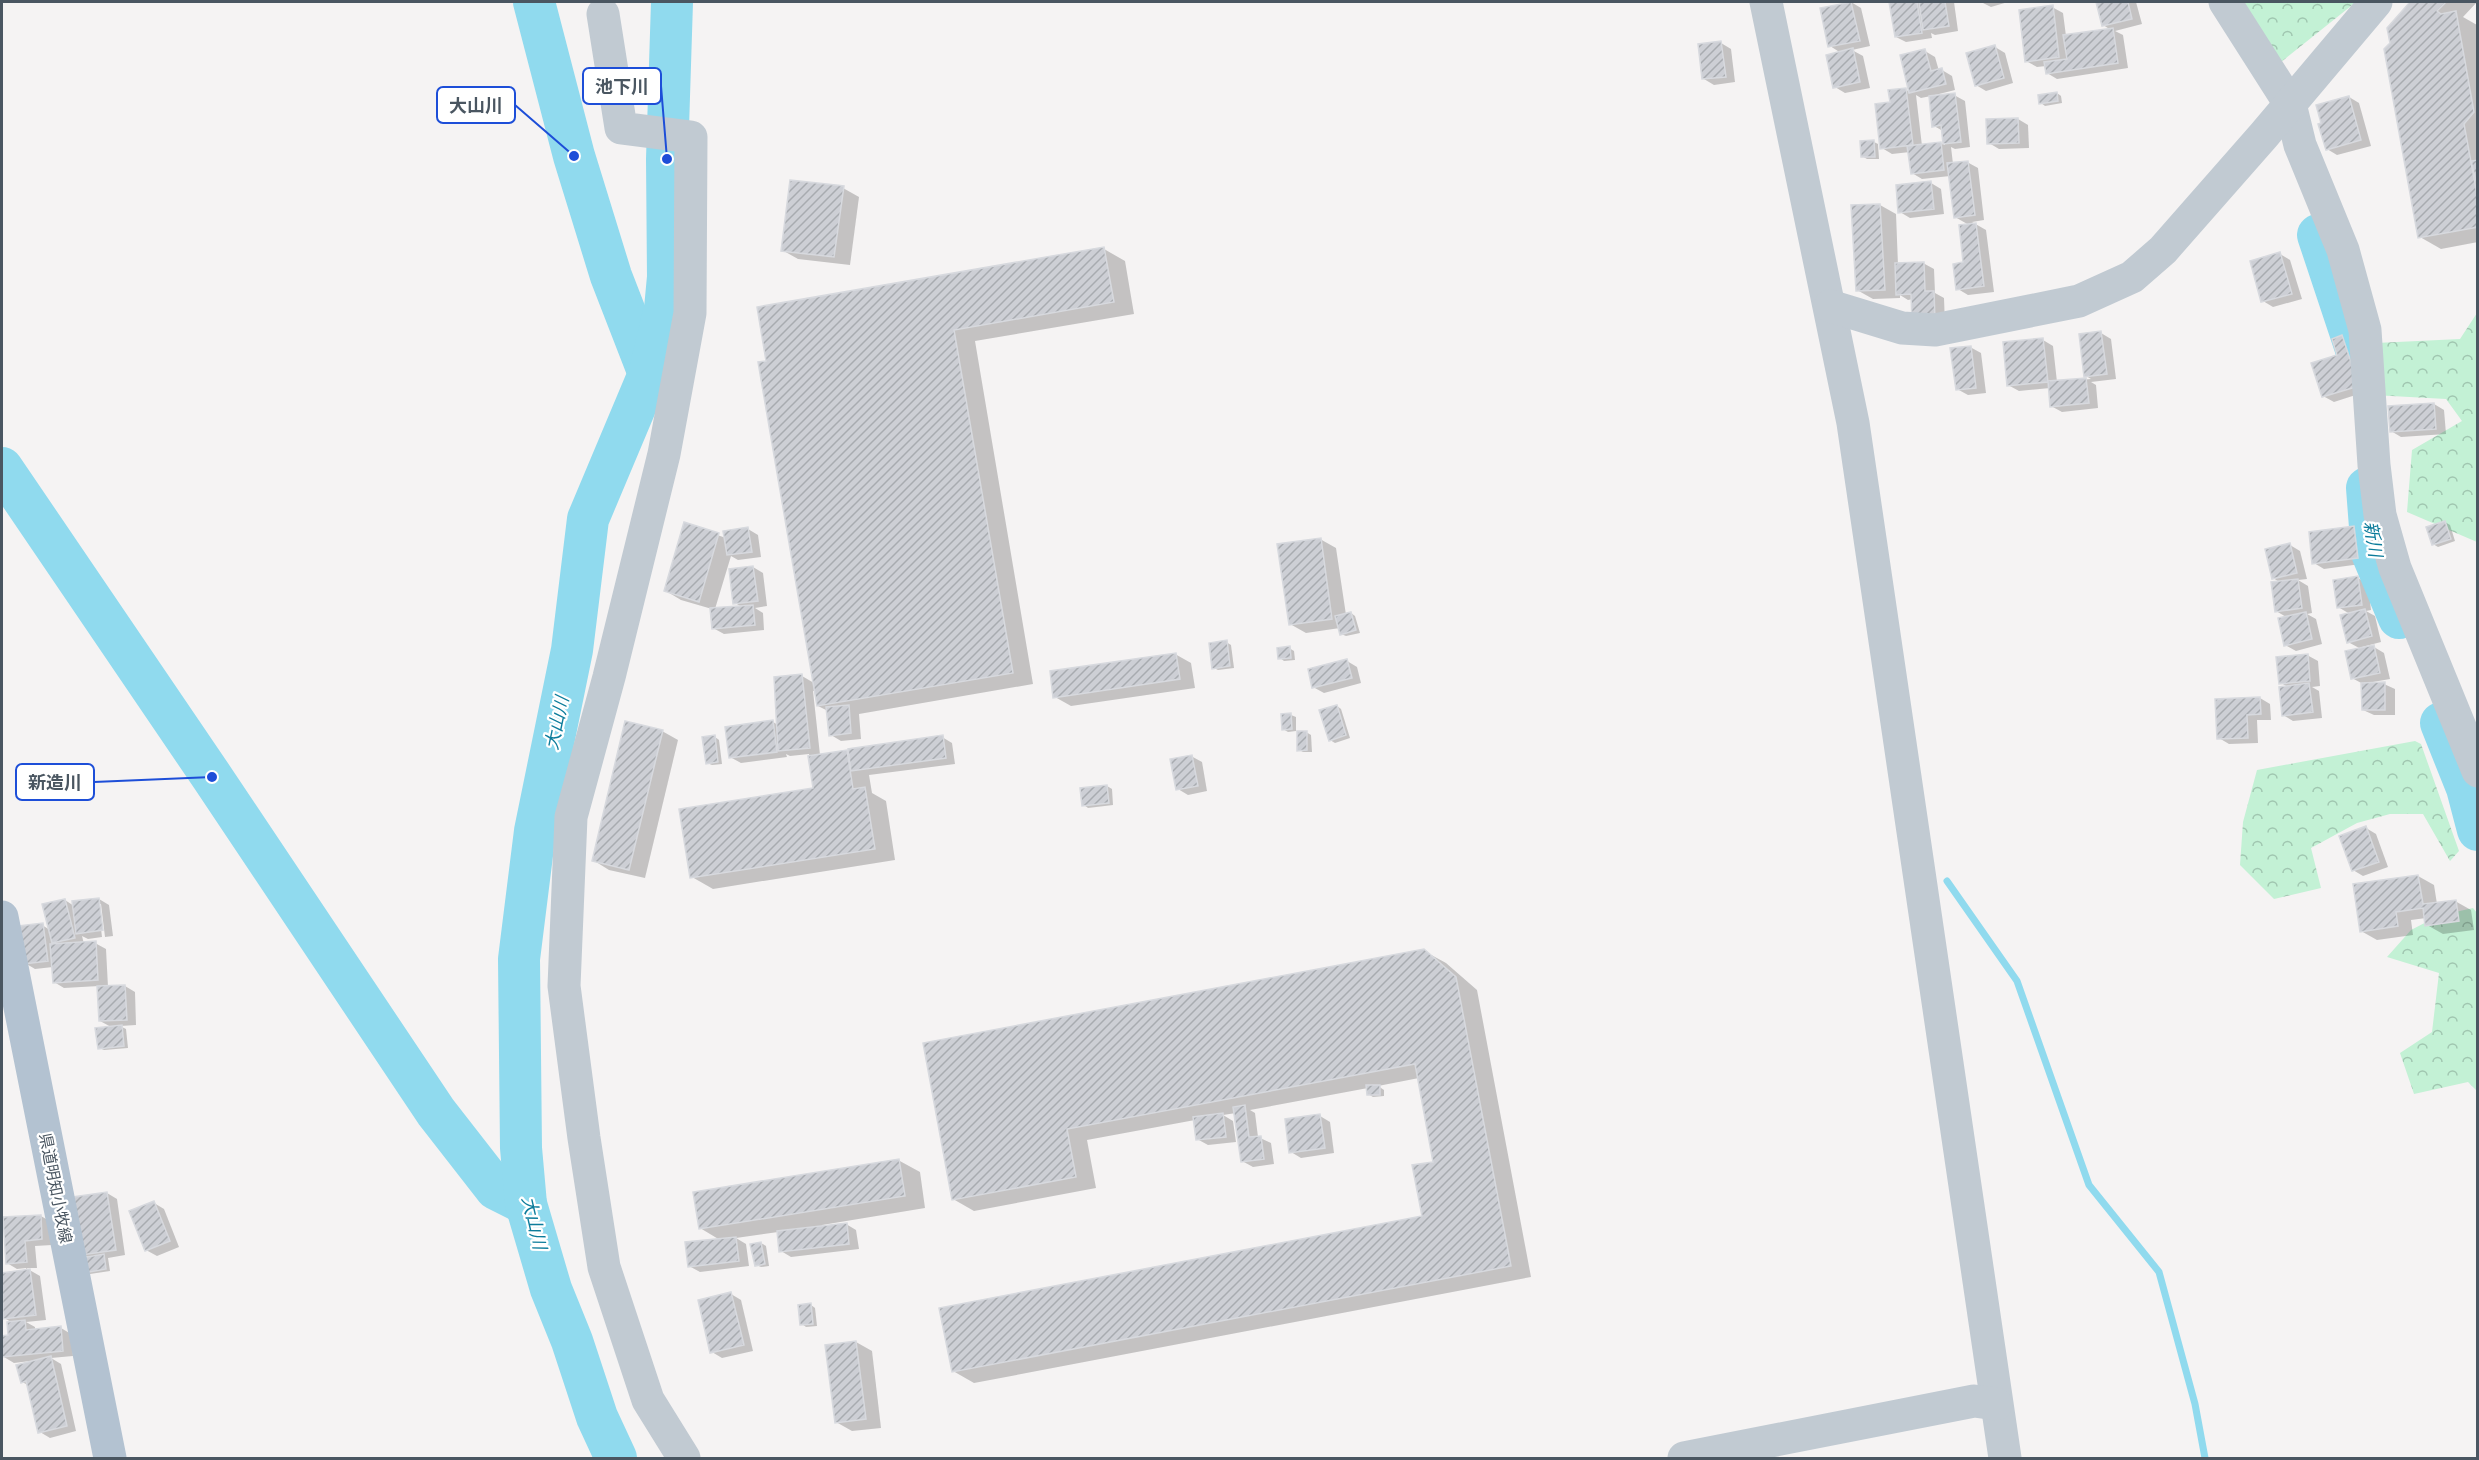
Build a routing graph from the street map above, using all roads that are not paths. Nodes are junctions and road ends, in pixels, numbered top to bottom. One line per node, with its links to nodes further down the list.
1 (1766, 2): 6 (street)
2 (2225, 2): 5 (street)
3 (2376, 2): 5 (street)
4 (603, 14): 11 (street)
5 (2290, 104): 6 (street); 7 (street)
6 (1830, 306): 9 (street)
7 (2478, 771)
8 (2, 917): 10 (main road, 県道明知小牧線)
9 (1996, 1404): 12 (street); 13 (street)
10 (110, 1458)
11 (684, 1458)
12 (1684, 1458)
13 (2005, 1458)

